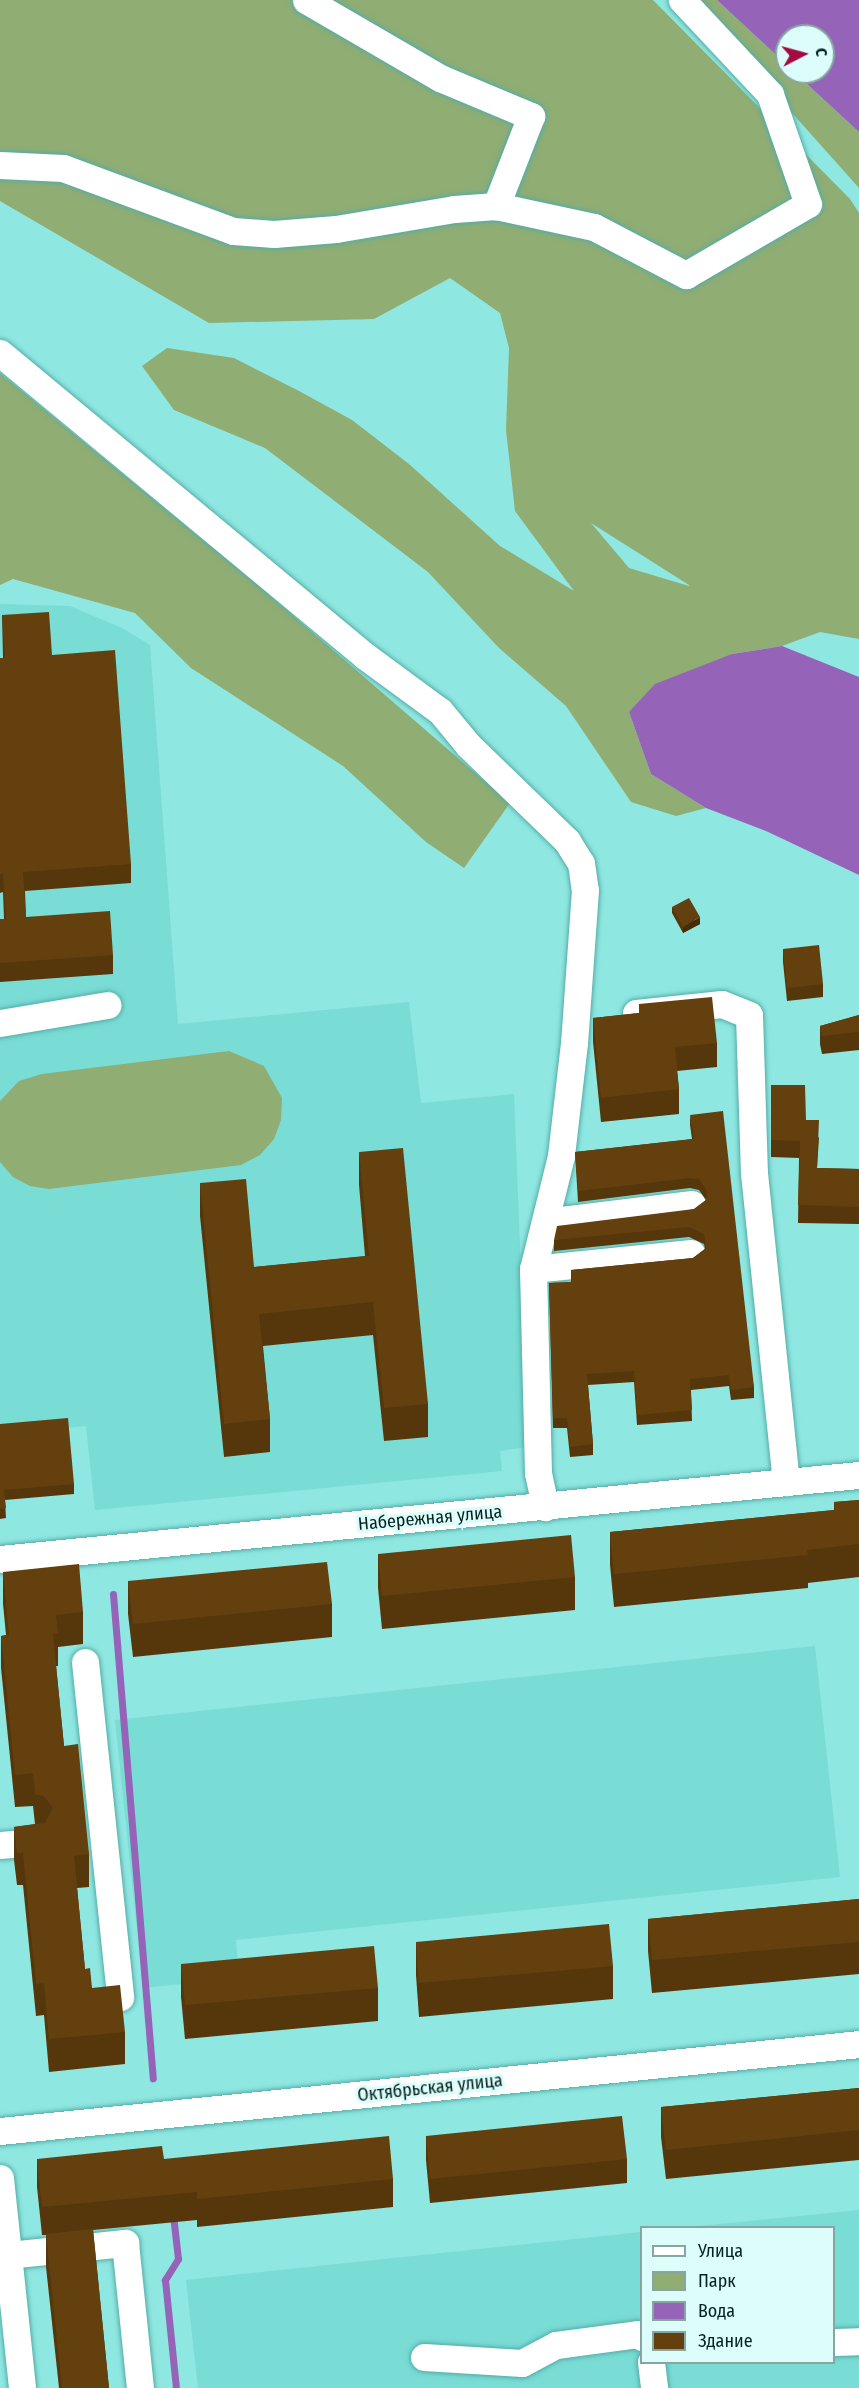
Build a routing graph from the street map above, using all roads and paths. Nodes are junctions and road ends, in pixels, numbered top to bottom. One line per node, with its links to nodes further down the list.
1 (306, 0): 4 (street)
2 (682, 0): 4 (street)
3 (0, 165): 4 (street)
4 (496, 206)
5 (0, 353): 10 (street)
6 (108, 1005): 8 (street)
7 (636, 1013): 14 (street)
8 (0, 1023)
9 (692, 1204): 10 (street)
10 (545, 1222): 12 (street)
11 (691, 1253): 12 (street)
12 (533, 1269): 15 (street)
13 (859, 1475): 14 (street, Набережная улица)
14 (786, 1482): 15 (street, Набережная улица)
15 (545, 1507): 16 (street, Набережная улица)
16 (0, 1559)
17 (86, 1662): 20 (street)
18 (37, 1842): 19 (street)
19 (0, 1845)
20 (120, 1997)
21 (859, 2044): 22 (street, Октябрьская улица)
22 (0, 2131)
23 (0, 2178): 24 (street)
24 (8, 2255): 30 (street); 31 (street)
25 (640, 2336): 28 (street)
26 (859, 2341): 27 (street)
27 (835, 2342)
28 (424, 2357)
29 (651, 2364): 32 (street)
30 (22, 2388)
31 (140, 2388)
32 (654, 2388)

